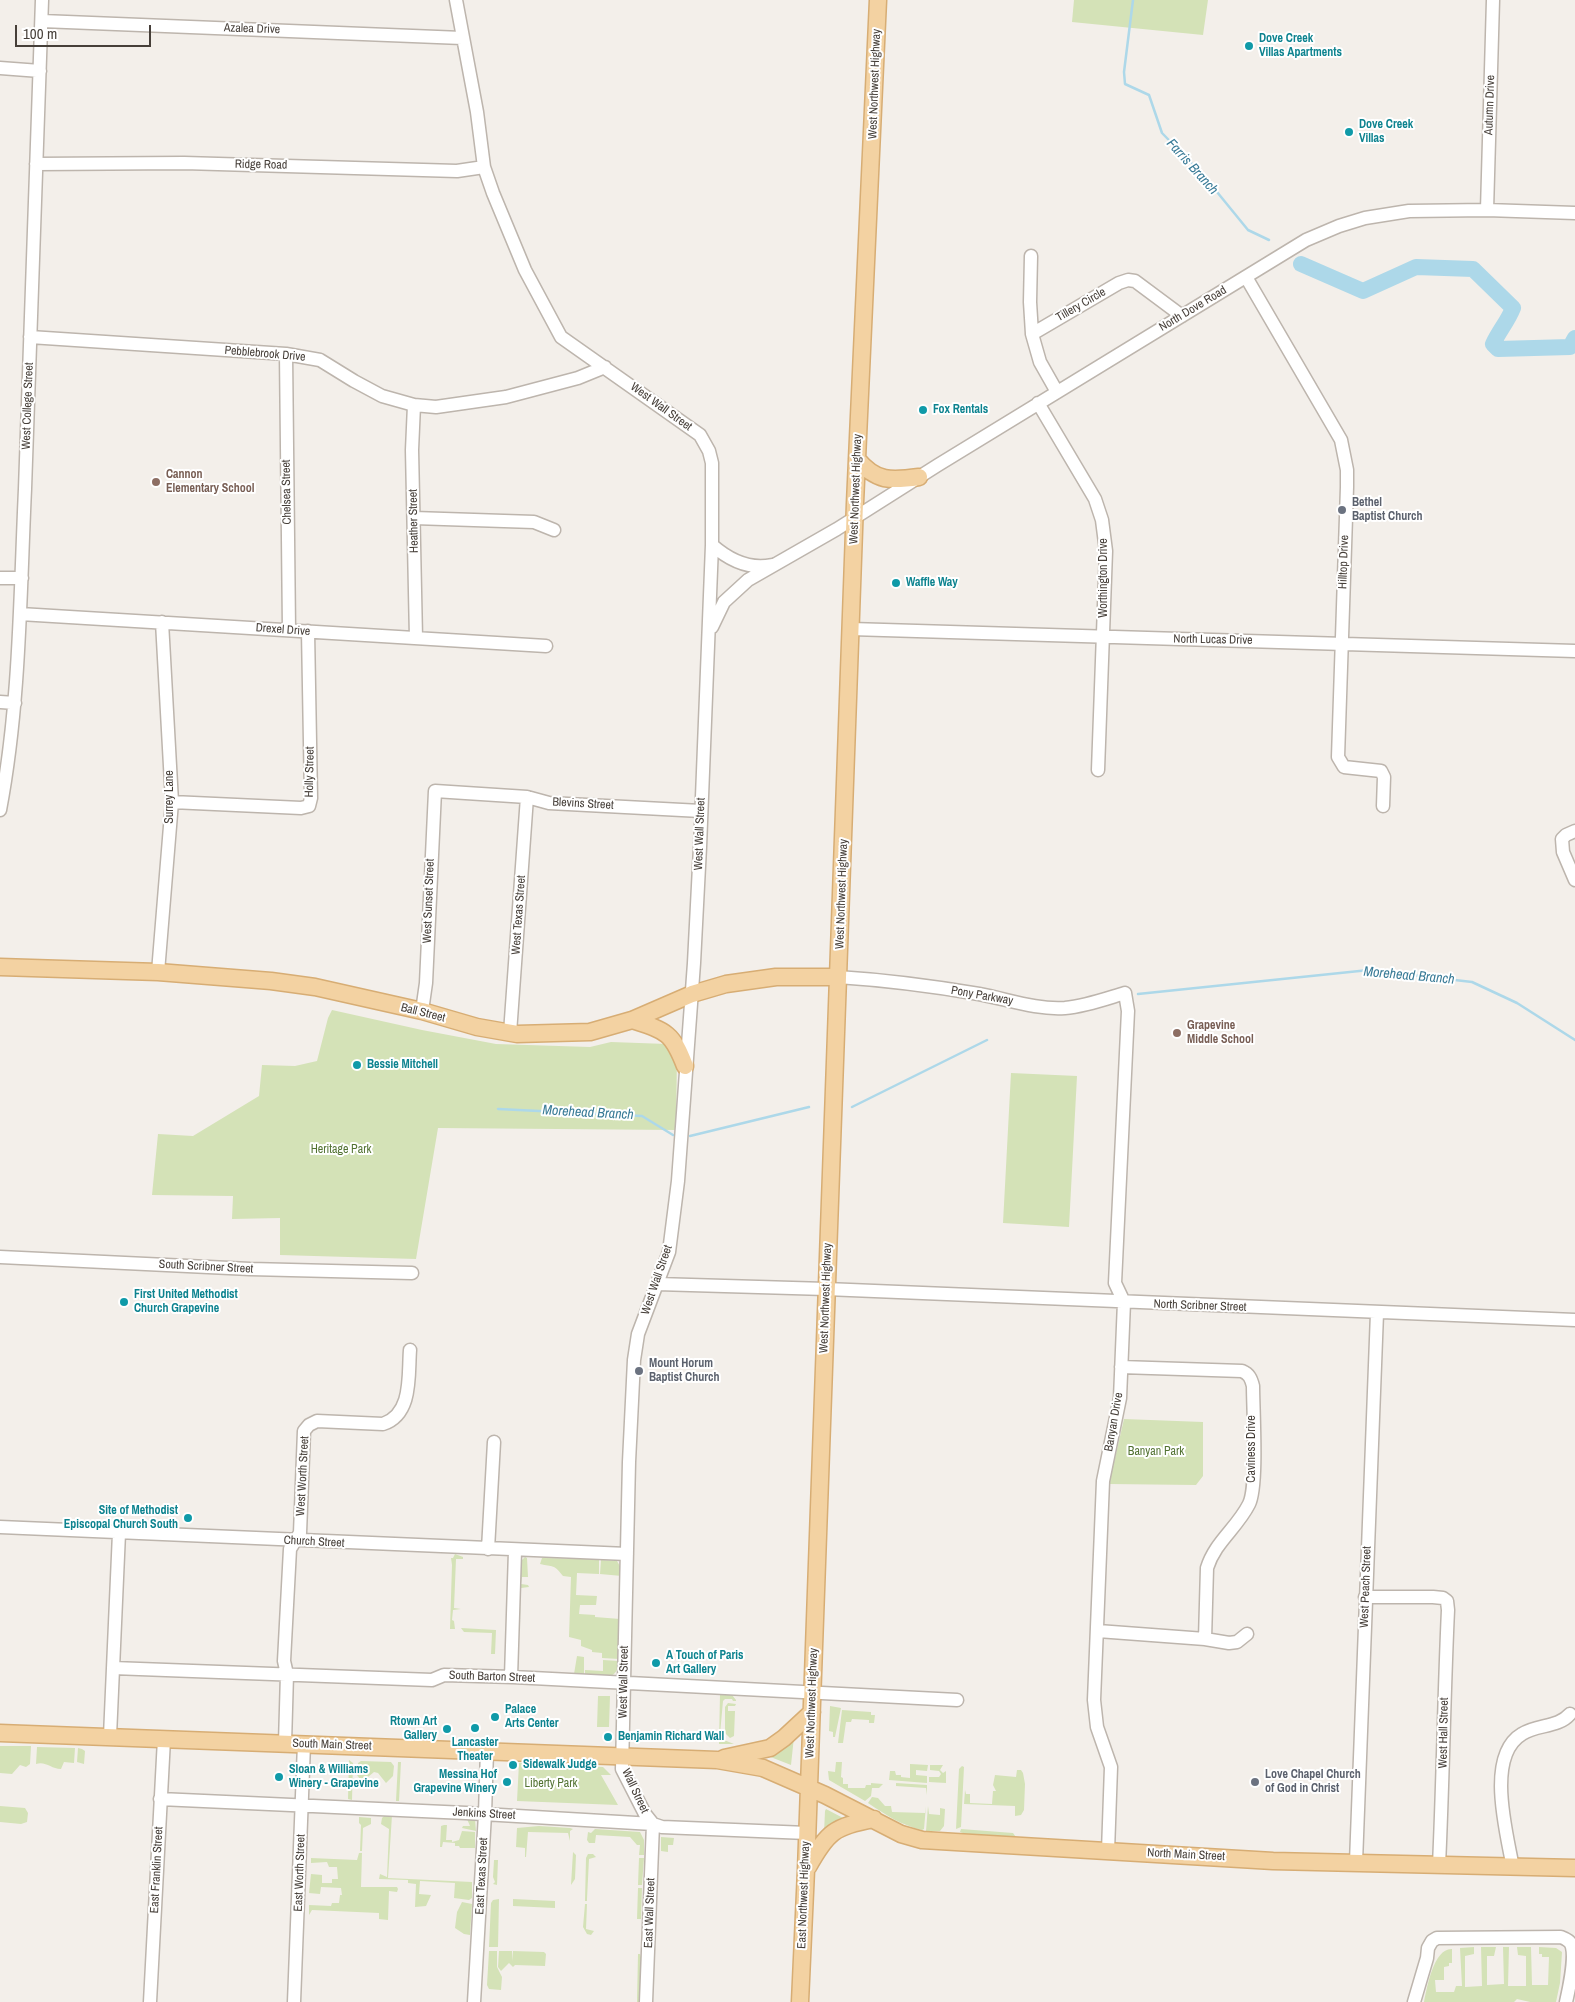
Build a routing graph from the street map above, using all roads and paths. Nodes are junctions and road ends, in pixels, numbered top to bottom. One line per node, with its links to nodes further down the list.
1 (42, 0): 5 (street, West College Street)
2 (456, 0): 6 (street, West Wall Street)
3 (878, 0): 23 (main road, West Northwest Highway)
4 (1493, 0): 11 (street, Autumn Drive)
5 (42, 22): 6 (street, Azalea Drive); 8 (street, West College Street)
6 (462, 38): 10 (street, West Wall Street)
7 (0, 68): 8 (street)
8 (40, 71): 9 (street, West College Street)
9 (36, 164): 10 (street, Ridge Road); 17 (street, West College Street)
10 (484, 167): 19 (street, West Wall Street)
11 (1486, 210): 12 (street, North Dove Road); 14 (street, North Dove Road)
12 (1575, 212)
13 (1031, 256): 16 (street)
14 (1246, 278): 15 (street, North Dove Road); 40 (street, Hilltop Drive)
15 (1182, 316): 16 (street, Tillery Circle); 20 (street, North Dove Road)
16 (1032, 334): 20 (street)
17 (30, 337): 18 (street, Pebblebrook Drive); 31 (street, West College Street)
18 (286, 354): 22 (street, Pebblebrook Drive); 35 (street, Chelsea Street)
19 (605, 367): 22 (street, Pebblebrook Drive); 28 (street, West Wall Street)
20 (1056, 392): 21 (street, North Dove Road)
21 (1038, 403): 24 (street, North Dove Road); 37 (street, Worthington Drive)
22 (414, 404): 25 (street, Heather Street)
23 (857, 459): 24 (main road); 26 (main road, West Northwest Highway)
24 (919, 477): 26 (street, North Dove Road)
25 (414, 518): 27 (street); 38 (street, Heather Street)
26 (851, 520): 29 (street, North Dove Road); 34 (main road, West Northwest Highway)
27 (554, 530)
28 (712, 545): 29 (street); 39 (street, West Wall Street)
29 (774, 565): 39 (street, North Dove Road)
30 (0, 578): 31 (street)
31 (22, 578): 32 (street, West College Street)
32 (20, 614): 33 (street, Drexel Drive); 44 (street, West College Street)
33 (162, 622): 35 (street, Drexel Drive); 48 (street, Surrey Lane)
34 (851, 629): 37 (street, North Lucas Drive); 56 (main road, West Northwest Highway)
35 (289, 630): 36 (street, Drexel Drive)
36 (308, 631): 38 (street, Drexel Drive); 48 (street, Holly Street)
37 (1104, 637): 40 (street, North Lucas Drive); 45 (street, Worthington Drive)
38 (416, 638): 41 (street, Drexel Drive)
39 (708, 638): 51 (street, West Wall Street)
40 (1340, 643): 42 (street, North Lucas Drive); 49 (street, Hilltop Drive)
41 (546, 646)
42 (1575, 651)
43 (0, 702): 44 (street)
44 (15, 703): 50 (street, West College Street)
45 (1098, 770)
46 (435, 791): 47 (street, Blevins Street); 59 (street, West Sunset Street)
47 (527, 797): 51 (street, Blevins Street); 61 (street, West Texas Street)
48 (172, 802): 55 (street, Surrey Lane)
49 (1383, 806)
50 (0, 810)
51 (701, 811): 58 (street, West Wall Street)
52 (1575, 831): 53 (street)
53 (1575, 880)
54 (0, 967): 55 (main road, Ball Street)
55 (158, 972): 59 (main road, Ball Street)
56 (838, 977): 57 (street, Pony Parkway); 58 (main road, Ball Street); 66 (main road, West Northwest Highway)
57 (1125, 993): 67 (street, Banyan Drive)
58 (692, 994): 60 (main road, Ball Street); 62 (street, West Wall Street)
59 (422, 1011): 61 (main road, Ball Street)
60 (632, 1020): 61 (main road, Ball Street); 62 (main road)
61 (510, 1034)
62 (685, 1066): 65 (street, West Wall Street)
63 (0, 1257): 64 (street, South Scribner Street)
64 (412, 1273)
65 (657, 1284): 66 (street); 78 (street, West Wall Street)
66 (826, 1289): 67 (street, North Scribner Street); 87 (main road, West Northwest Highway)
67 (1124, 1302): 68 (street, North Scribner Street); 71 (street, Banyan Drive)
68 (1377, 1313): 69 (street, North Scribner Street); 79 (street, West Peach Street)
69 (1575, 1320)
70 (410, 1350): 75 (street, West Worth Street)
71 (1121, 1367): 80 (street, Banyan Drive); 82 (street, Caviness Drive)
72 (494, 1442): 76 (street)
73 (0, 1527): 74 (street, Church Street)
74 (119, 1533): 75 (street, Church Street); 83 (street)
75 (294, 1541): 76 (street, Church Street); 84 (street, West Worth Street)
76 (488, 1550): 77 (street, Church Street)
77 (515, 1550): 78 (street, Church Street); 85 (street)
78 (627, 1554): 86 (street, West Wall Street)
79 (1365, 1597): 107 (street, West Peach Street); 108 (street, West Hall Street)
80 (1098, 1631): 82 (street); 106 (street, Banyan Drive)
81 (1247, 1634): 82 (street)
82 (1205, 1639)
83 (113, 1668): 84 (street, South Barton Street); 92 (street)
84 (286, 1674): 85 (street, South Barton Street); 94 (street, West Worth Street)
85 (511, 1677): 86 (street, South Barton Street)
86 (623, 1682): 87 (street, South Barton Street); 97 (street, West Wall Street)
87 (812, 1694): 88 (street, South Barton Street); 89 (main road, West Northwest Highway)
88 (957, 1700)
89 (812, 1712): 98 (main road); 99 (main road, West Northwest Highway)
90 (1570, 1714): 109 (street)
91 (0, 1733): 92 (main road, South Main Street)
92 (110, 1736): 93 (main road, South Main Street)
93 (164, 1738): 94 (main road, South Main Street); 100 (street, East Franklin Street)
94 (284, 1744): 95 (main road, South Main Street)
95 (304, 1744): 96 (main road, South Main Street); 101 (street, East Worth Street)
96 (487, 1750): 97 (main road, South Main Street); 102 (street, East Texas Street)
97 (623, 1755): 98 (main road, South Main Street); 104 (street, Wall Street)
98 (716, 1760): 99 (main road, South Main Street)
99 (809, 1788): 103 (main road, North Main Street); 105 (main road, East Northwest Highway)
100 (160, 1799): 101 (street, Jenkins Street); 112 (street, East Franklin Street)
101 (302, 1805): 102 (street, Jenkins Street); 113 (street, East Worth Street)
102 (486, 1814): 104 (street, Jenkins Street); 114 (street, East Texas Street)
103 (874, 1818): 106 (main road, North Main Street); 111 (main road)
104 (653, 1824): 105 (street, Jenkins Street); 115 (street, East Wall Street)
105 (807, 1833): 111 (main road, East Northwest Highway)
106 (1108, 1851): 107 (main road, North Main Street)
107 (1356, 1862): 108 (main road, North Main Street)
108 (1439, 1865): 109 (main road, North Main Street)
109 (1513, 1868): 110 (main road, North Main Street)
110 (1575, 1868)
111 (806, 1870): 116 (main road, East Northwest Highway)
112 (150, 2002)
113 (294, 2002)
114 (474, 2002)
115 (646, 2002)
116 (800, 2002)
117 (1414, 2002): 118 (street)
118 (1566, 2002)

